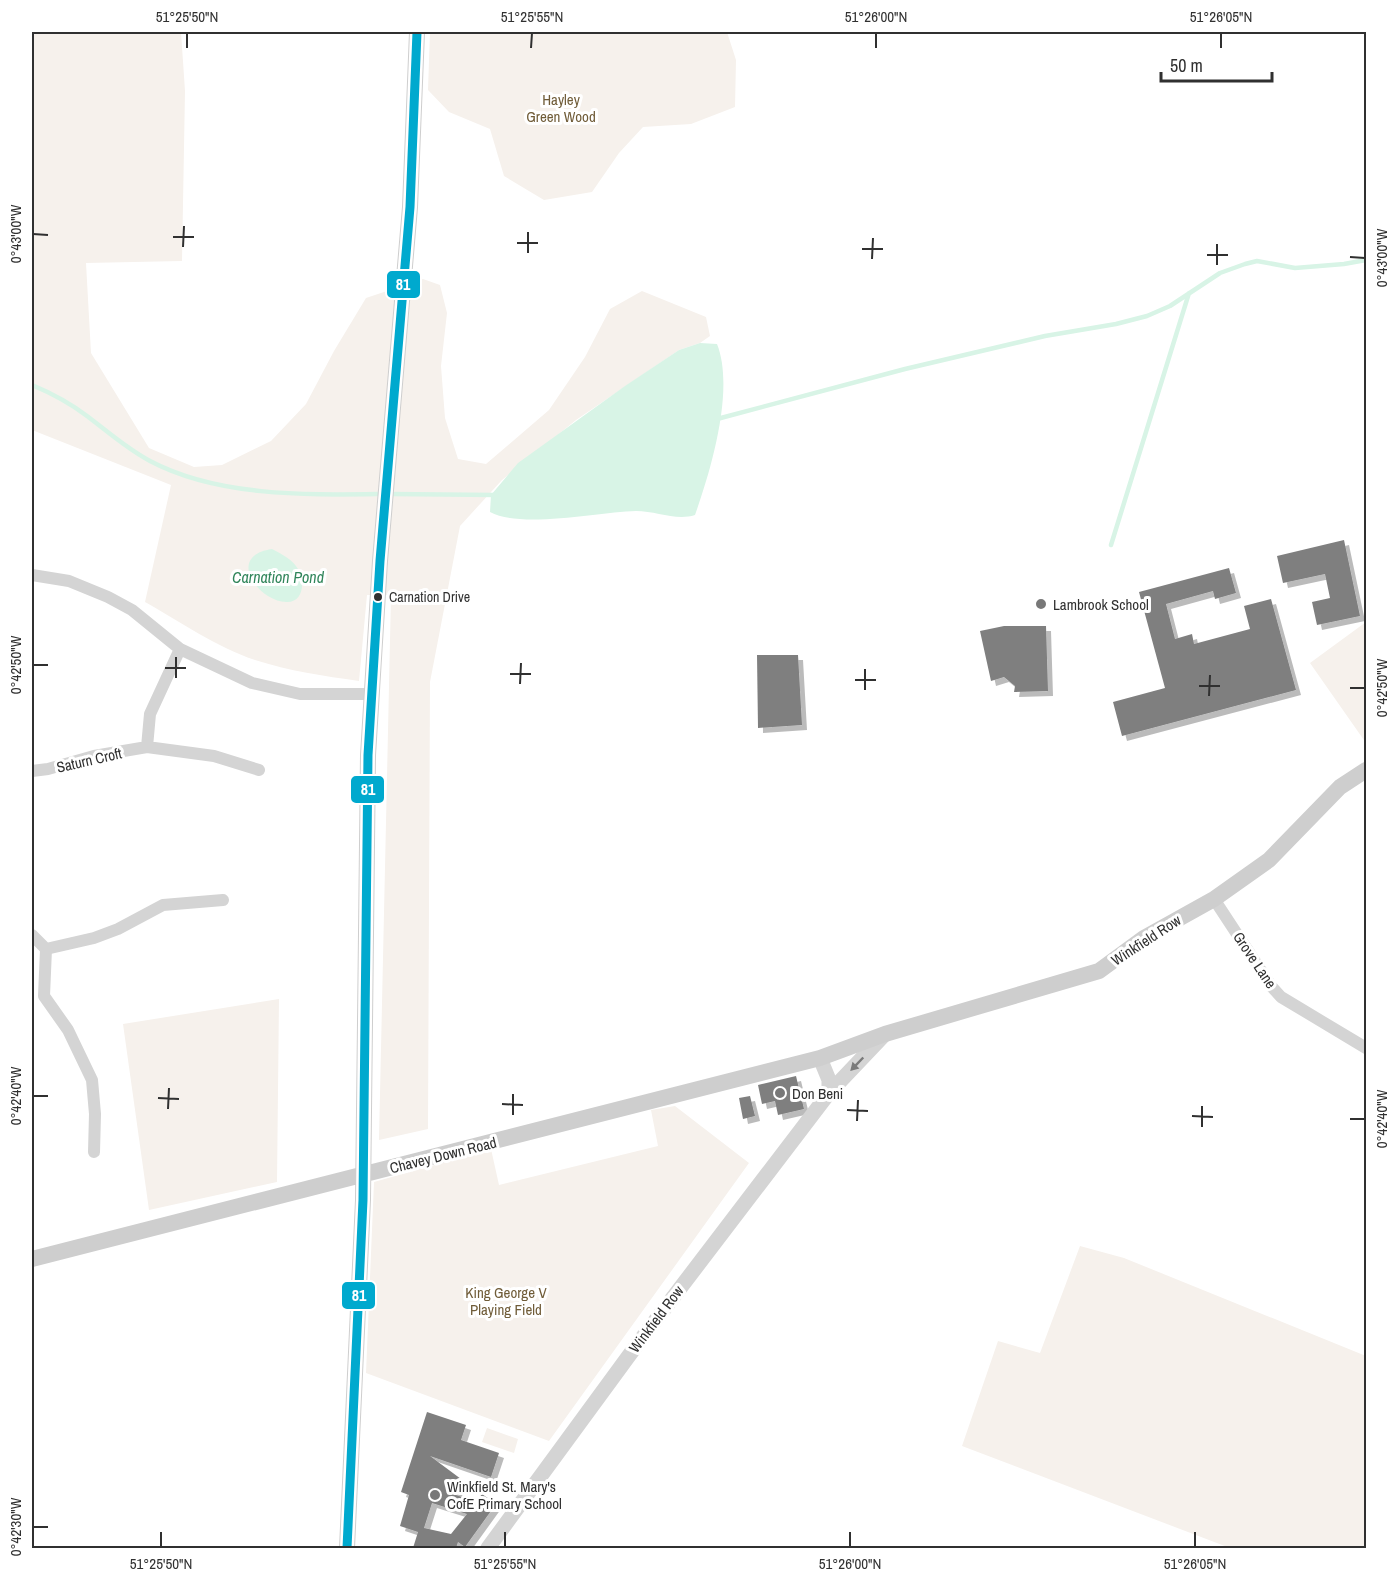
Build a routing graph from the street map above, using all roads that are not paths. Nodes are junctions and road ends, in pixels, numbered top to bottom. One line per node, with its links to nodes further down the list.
1 (417, 32): 4 (main road)
2 (32, 574): 3 (street)
3 (180, 649): 4 (street); 5 (street)
4 (373, 694): 18 (main road)
5 (147, 747): 6 (street, Saturn Croft); 8 (street, Saturn Croft)
6 (259, 770)
7 (1366, 770): 9 (main road, Winkfield Row)
8 (32, 771)
9 (1214, 899): 13 (main road, Winkfield Row); 14 (street, Grove Lane)
10 (223, 900): 12 (street)
11 (32, 935): 12 (street)
12 (45, 949): 17 (street)
13 (885, 1034): 15 (main road, Winkfield Row); 16 (street, Winkfield Row, one-way to 16)
14 (1366, 1048)
15 (820, 1058): 16 (street); 18 (main road, Chavey Down Road)
16 (829, 1092): 21 (street, Winkfield Row)
17 (94, 1152)
18 (363, 1175): 19 (main road, Chavey Down Road); 20 (main road)
19 (32, 1259)
20 (347, 1548)
21 (488, 1548)

